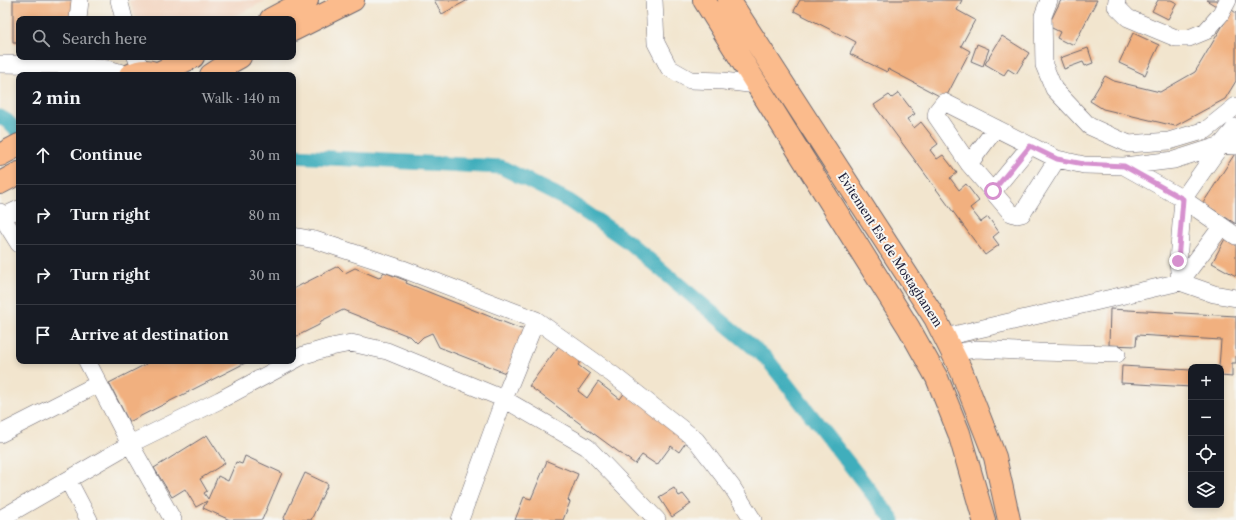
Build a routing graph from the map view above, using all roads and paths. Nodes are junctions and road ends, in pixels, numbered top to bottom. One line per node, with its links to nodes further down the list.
1 (80, 0): 11 (street)
2 (119, 0): 12 (street)
3 (307, 0): 13 (main road)
4 (353, 0): 14 (main road)
5 (654, 0): 21 (street)
6 (704, 0): 21 (main road, Evitement Est de Mostaghanem)
7 (729, 0): 45 (main road, Evitement Est de Mostaghanem)
8 (1049, 0): 22 (street)
9 (1117, 0): 10 (street)
10 (1228, 0)
11 (78, 16)
12 (123, 16)
13 (277, 16)
14 (296, 28)
15 (182, 60): 19 (main road)
16 (235, 60): 20 (main road)
17 (0, 64): 18 (street)
18 (78, 66): 19 (street)
19 (142, 71)
20 (216, 72)
21 (757, 85): 63 (main road, Evitement Est de Mostaghanem)
22 (1236, 106)
23 (1236, 127): 26 (street)
24 (996, 128): 25 (street); 30 (street); 30 (street)
25 (1030, 146): 29 (street); 34 (street)
26 (1229, 146): 31 (street); 35 (street)
27 (16, 147): 28 (main road)
28 (0, 155)
29 (1057, 159): 31 (street); 34 (street)
30 (969, 164): 34 (street)
31 (1124, 166): 35 (street)
32 (16, 175): 33 (main road)
33 (0, 183)
34 (993, 191)
35 (1183, 199): 38 (street); 41 (street)
36 (16, 210): 37 (street)
37 (1, 214): 40 (street)
38 (1229, 231): 41 (street)
39 (296, 237): 43 (street)
40 (16, 239)
41 (1180, 282): 42 (street); 44 (street)
42 (1236, 298)
43 (536, 320): 52 (street); 62 (street)
44 (972, 331): 45 (street); 46 (street)
45 (949, 345): 46 (street); 64 (main road, Evitement Est de Mostaghanem)
46 (976, 349): 47 (street)
47 (1117, 354)
48 (296, 359): 52 (street)
49 (88, 364): 51 (street)
50 (287, 364): 54 (street)
51 (98, 384): 53 (street); 54 (street)
52 (504, 399): 60 (street); 61 (street)
53 (0, 434)
54 (130, 444): 55 (street); 56 (street)
55 (68, 480): 57 (street); 58 (street)
56 (172, 517): 59 (street)
57 (0, 519)
58 (89, 520)
59 (186, 520)
60 (461, 520)
61 (657, 520)
62 (753, 520)
63 (984, 520)
64 (1009, 520)

